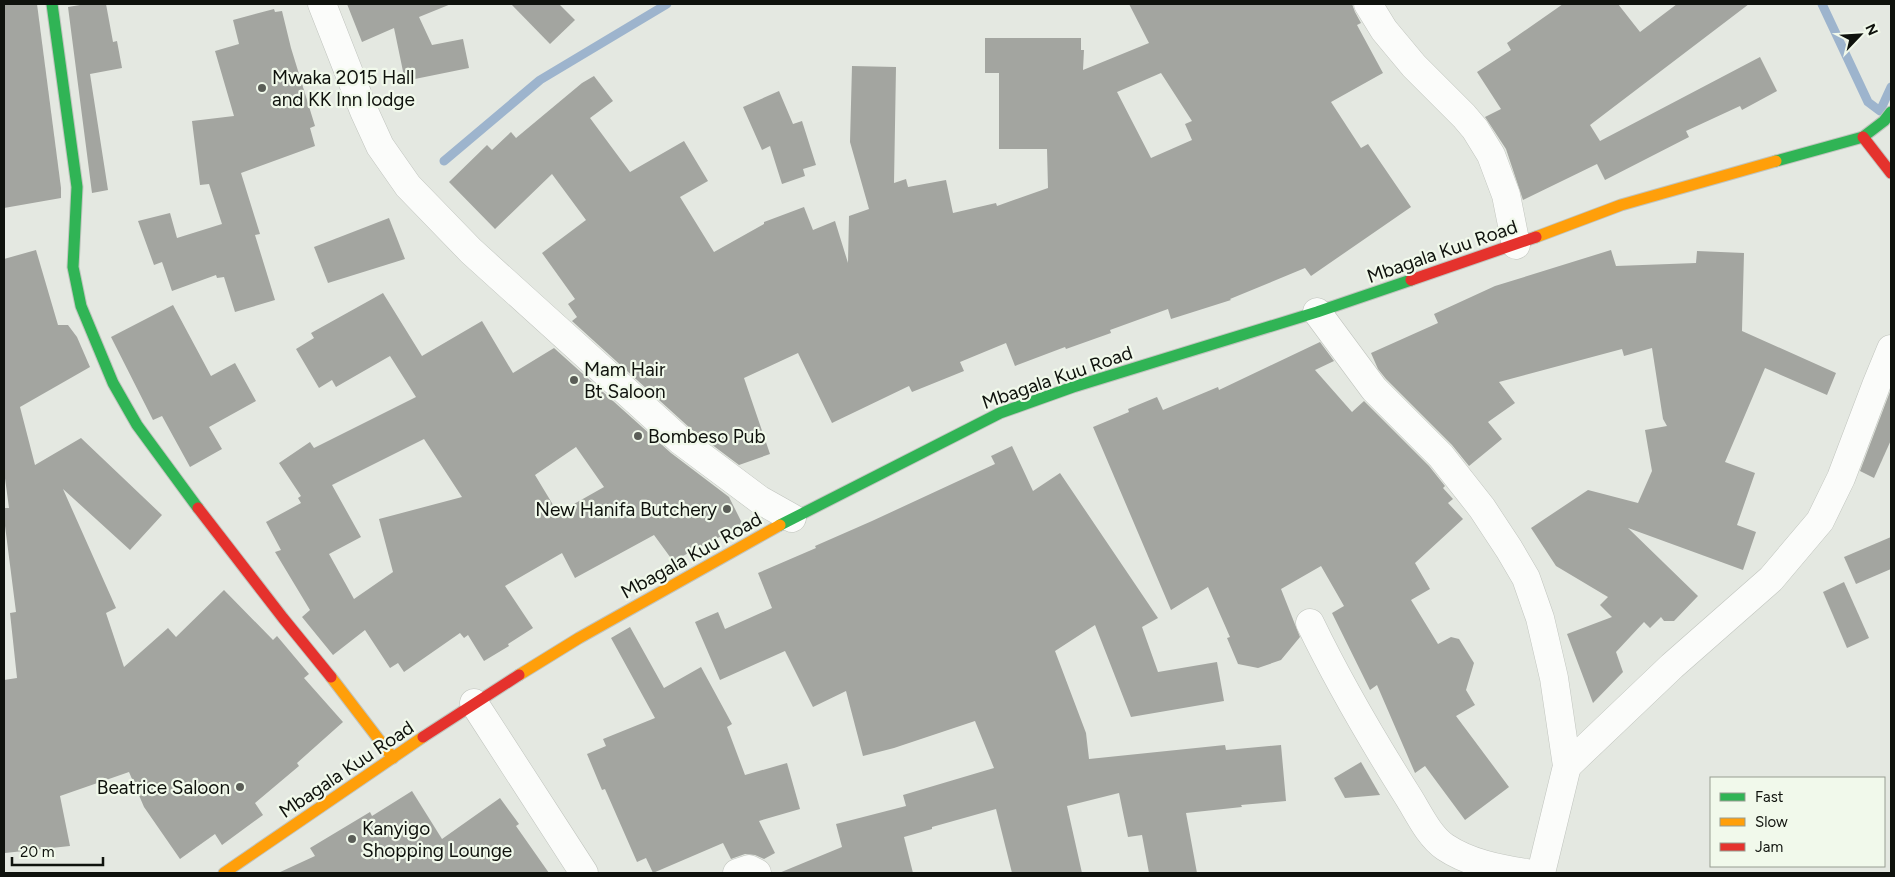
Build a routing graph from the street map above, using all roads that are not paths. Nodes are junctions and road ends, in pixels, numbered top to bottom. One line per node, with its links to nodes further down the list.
1 (52, 4): 13 (street)
2 (322, 4): 10 (street)
3 (1368, 4): 7 (street)
4 (1891, 112): 5 (street, Mbagala Kuu Road)
5 (1863, 137): 6 (street); 7 (street, Mbagala Kuu Road)
6 (1891, 173)
7 (1516, 244): 8 (street, Mbagala Kuu Road)
8 (1317, 312): 10 (street, Mbagala Kuu Road); 14 (street)
9 (1891, 349): 14 (street)
10 (792, 518): 12 (street, Mbagala Kuu Road)
11 (1310, 622): 19 (street)
12 (474, 703): 13 (street, Mbagala Kuu Road); 16 (street)
13 (393, 758): 15 (street, Mbagala Kuu Road)
14 (1567, 766): 20 (street)
15 (224, 873)
16 (584, 873)
17 (737, 873): 18 (street)
18 (757, 873)
19 (1527, 873)
20 (1542, 873)

